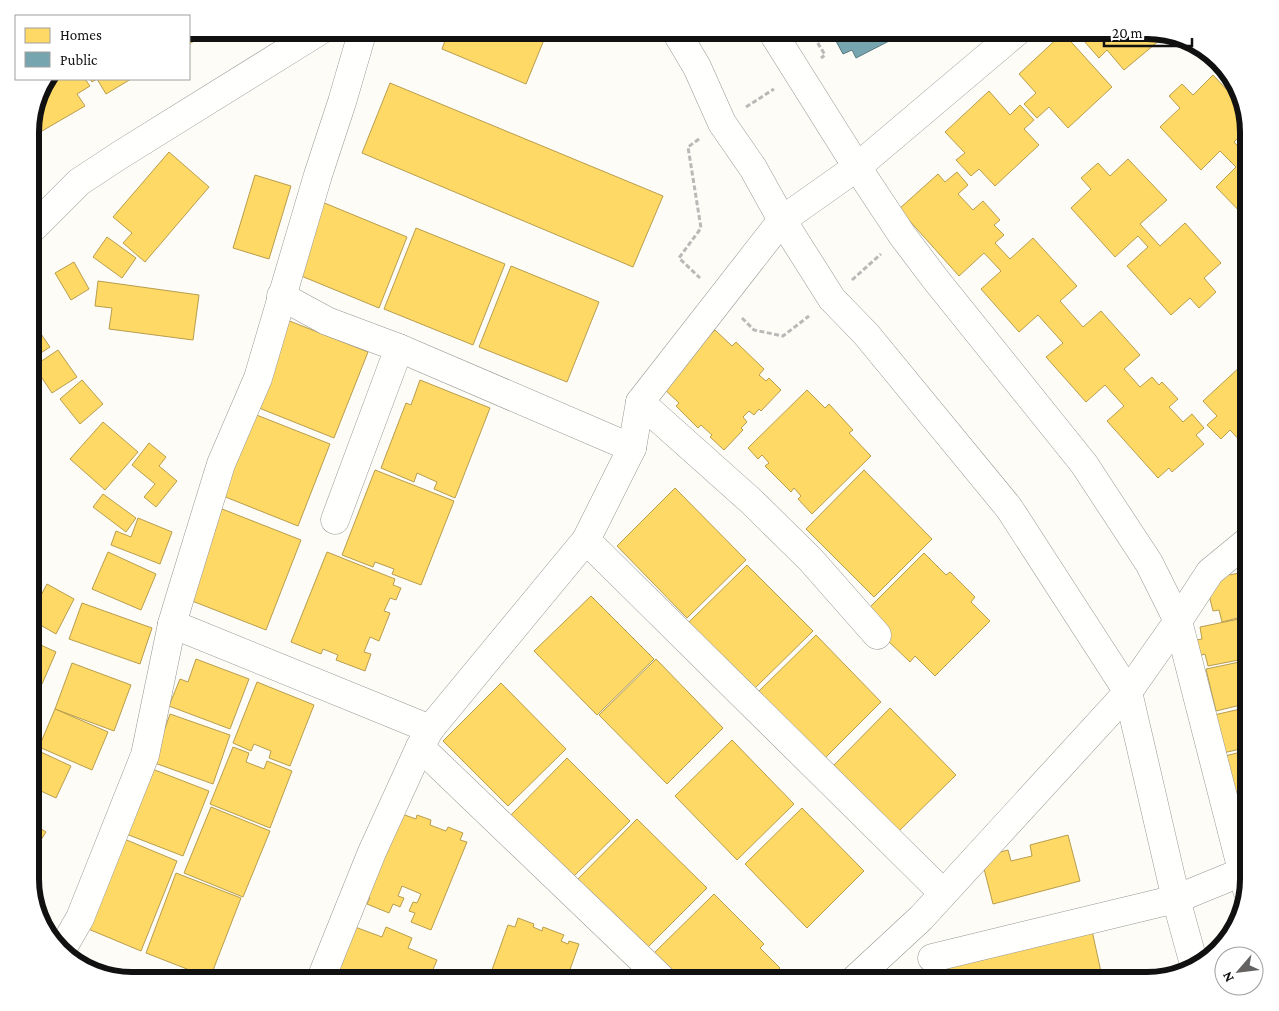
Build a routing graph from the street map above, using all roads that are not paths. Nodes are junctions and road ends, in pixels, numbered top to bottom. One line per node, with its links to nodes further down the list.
1 (306, 39): 8 (street)
2 (361, 39): 9 (street)
3 (680, 39): 7 (street)
4 (777, 39): 6 (street)
5 (1008, 39): 6 (street)
6 (857, 167): 7 (street); 16 (street)
7 (782, 220): 11 (street); 19 (street)
8 (39, 222)
9 (281, 296): 10 (street); 17 (street)
10 (399, 348): 12 (street); 13 (street)
11 (640, 402): 12 (street); 18 (street)
12 (632, 448): 14 (street)
13 (335, 520)
14 (586, 540): 20 (street); 23 (street)
15 (1240, 547): 16 (street)
16 (1178, 620): 19 (street); 21 (street)
17 (172, 624): 20 (street); 26 (street)
18 (877, 635)
19 (1128, 692): 23 (street); 24 (street)
20 (425, 738): 29 (street); 30 (street)
21 (1240, 855)
22 (1240, 880): 24 (street)
23 (944, 893): 25 (street)
24 (1176, 899): 27 (street); 28 (street)
25 (921, 918): 28 (street); 31 (street)
26 (66, 944)
27 (1193, 961)
28 (934, 969)
29 (324, 972)
30 (655, 972)
31 (863, 972)

